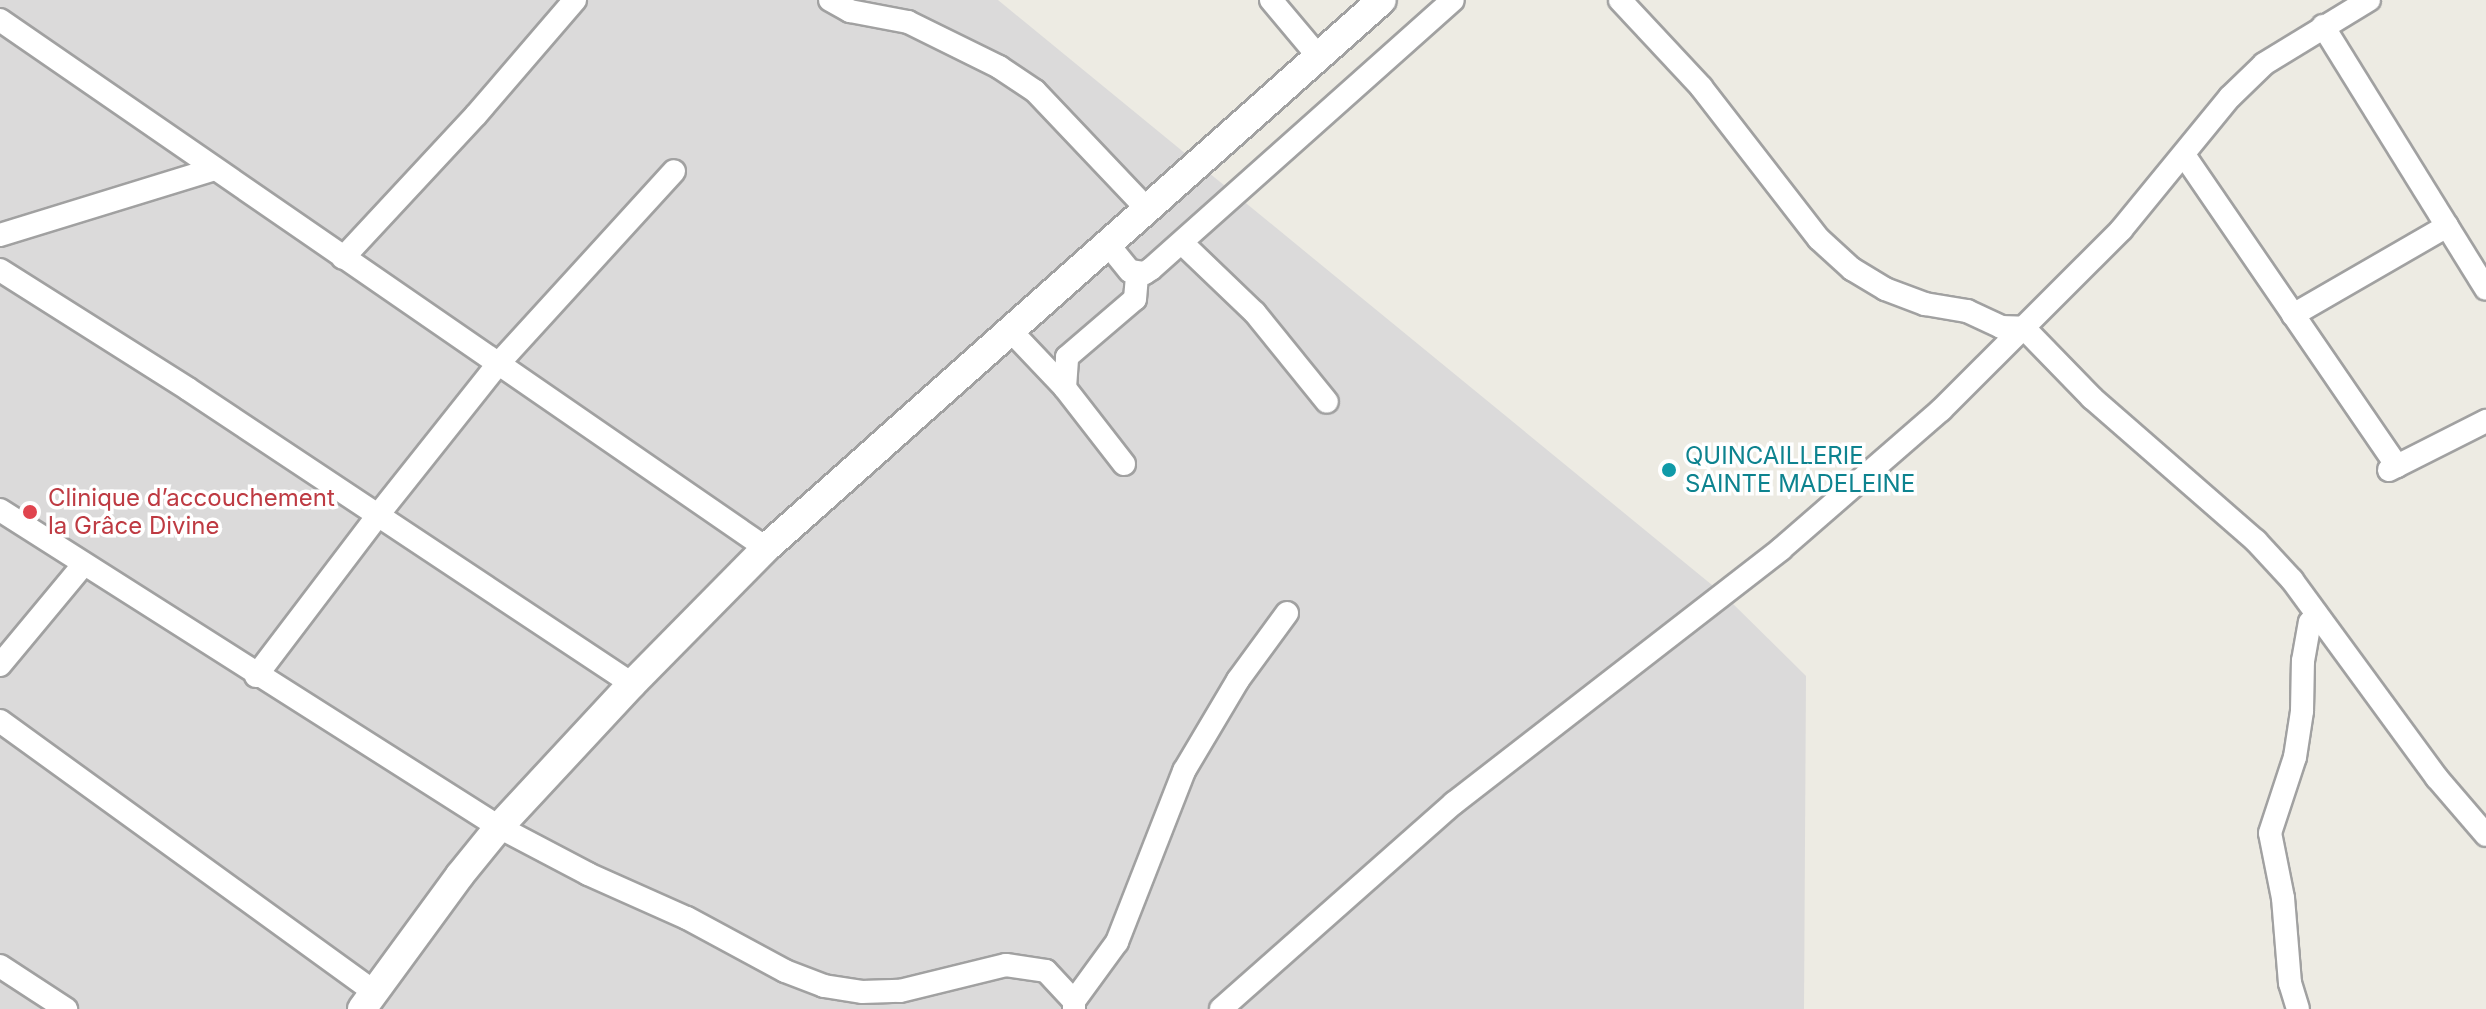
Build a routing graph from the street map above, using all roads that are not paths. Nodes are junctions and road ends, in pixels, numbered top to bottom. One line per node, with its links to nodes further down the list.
1 (575, 0): 19 (street)
2 (830, 0): 14 (street)
3 (1271, 0): 10 (street)
4 (1382, 0): 10 (street)
5 (1453, 0): 18 (street)
6 (1620, 0): 24 (street)
7 (2369, 0): 9 (street)
8 (0, 20): 12 (street)
9 (2323, 26): 11 (street); 15 (street)
10 (1318, 56): 14 (street)
11 (2184, 155): 23 (street); 24 (street)
12 (214, 169): 16 (street); 19 (street)
13 (674, 171): 26 (street)
14 (1146, 208): 17 (street)
15 (2447, 226): 22 (street); 23 (street)
16 (0, 235)
17 (1107, 243): 21 (street); 25 (street)
18 (1182, 243): 21 (street); 28 (street)
19 (343, 258): 26 (street)
20 (0, 270): 32 (street)
21 (1137, 274): 27 (street)
22 (2486, 289)
23 (2293, 315): 29 (street)
24 (2024, 328): 36 (street); 47 (street)
25 (1010, 330): 27 (street); 33 (street)
26 (498, 364): 32 (street); 33 (street)
27 (1065, 388): 30 (street)
28 (1327, 402)
29 (2486, 421)
30 (1124, 464)
31 (0, 510): 34 (street)
32 (378, 515): 38 (street); 39 (street)
33 (766, 548): 39 (street)
34 (84, 564): 37 (street); 38 (street)
35 (1287, 613): 45 (street)
36 (2316, 614): 42 (street); 48 (street)
37 (0, 665)
38 (256, 676): 41 (street)
39 (632, 684): 41 (street)
40 (0, 721): 44 (street)
41 (499, 827): 44 (street); 45 (street)
42 (2486, 835)
43 (0, 966): 46 (street)
44 (368, 1000)
45 (1074, 1005)
46 (66, 1009)
47 (1221, 1009)
48 (2298, 1009)

